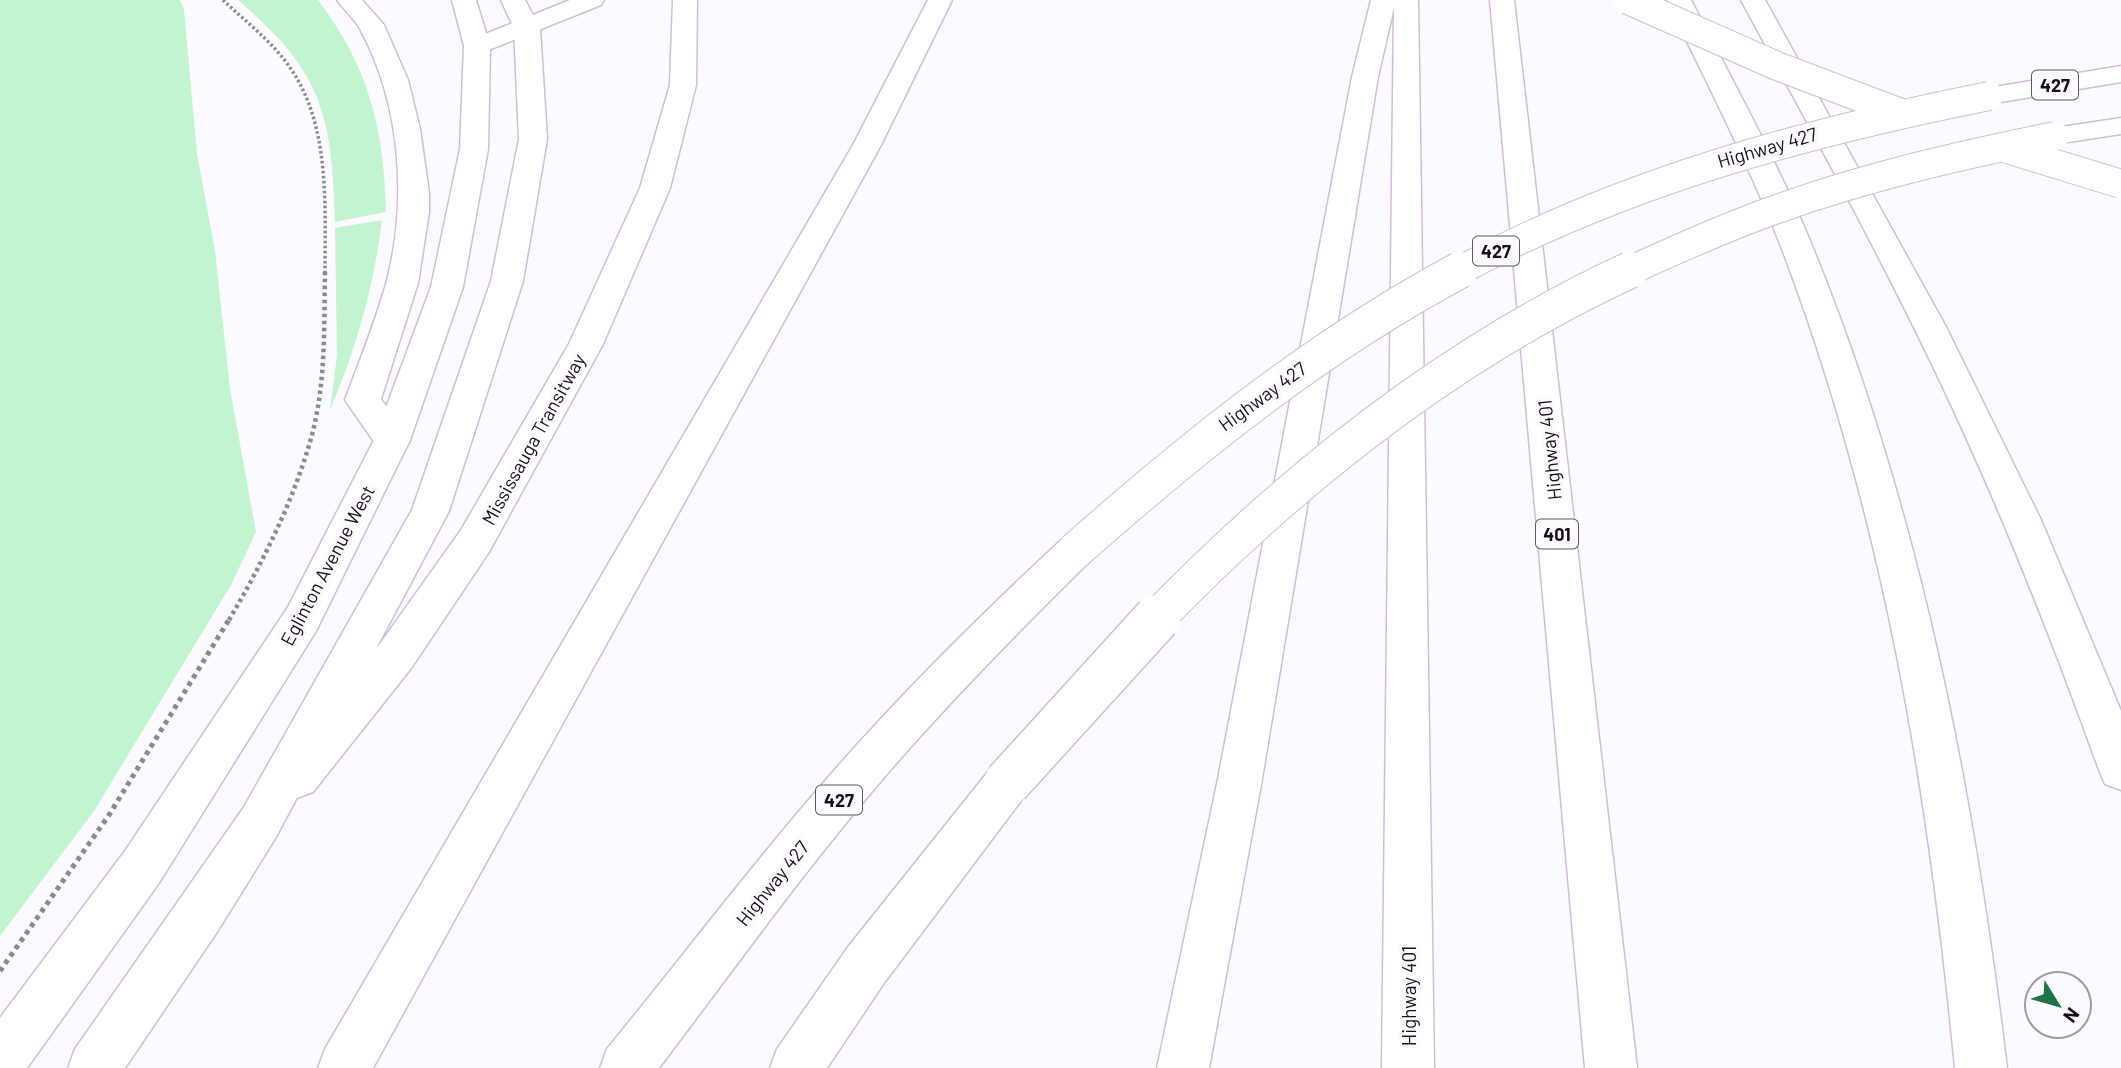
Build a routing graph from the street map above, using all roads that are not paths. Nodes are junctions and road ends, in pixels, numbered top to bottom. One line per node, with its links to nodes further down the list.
1 (349, 0): 18 (main road)
2 (592, 0): 12 (main road)
3 (685, 0): 20 (main road, Mississauga Transitway)
4 (940, 0): 16 (main road)
5 (962, 0): 16 (main road)
6 (1383, 0): 26 (main road)
7 (1406, 0): 27 (main road, Highway 401)
8 (1502, 0): 28 (main road, Highway 401 / 401)
9 (1628, 0): 17 (main road, bridge)
10 (1679, 0): 29 (main road)
11 (1753, 0): 19 (main road)
12 (525, 9): 13 (main road); 20 (main road)
13 (471, 23): 18 (main road, Eglinton Avenue West)
14 (2121, 74): 24 (main road, Highway 427 / 427, bridge)
15 (2121, 126): 25 (main road, bridge)
16 (867, 145): 23 (main road)
17 (2121, 184)
18 (392, 440): 21 (main road, Eglinton Avenue West)
19 (2121, 770)
20 (260, 822): 22 (main road)
21 (0, 1061)
22 (94, 1068)
23 (344, 1068)
24 (626, 1068)
25 (796, 1068)
26 (1183, 1068)
27 (1408, 1068)
28 (1611, 1068)
29 (1981, 1068)

